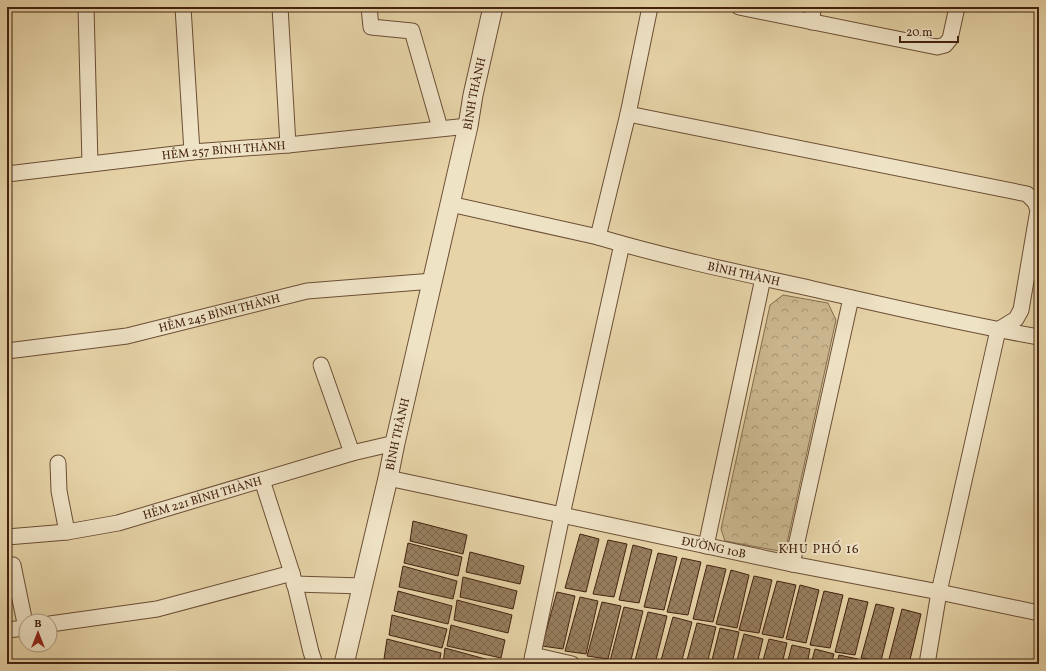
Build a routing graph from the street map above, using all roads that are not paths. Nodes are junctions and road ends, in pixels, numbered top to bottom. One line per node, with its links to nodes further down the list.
1 (86, 7): 15 (street)
2 (183, 7): 14 (street)
3 (280, 7): 13 (street)
4 (369, 7): 12 (street)
5 (493, 7): 11 (street, BÌNH THÀNH)
6 (650, 7): 10 (street)
7 (739, 7): 9 (street)
8 (957, 7): 9 (street)
9 (813, 14)
10 (628, 114): 18 (street); 23 (street)
11 (468, 126): 12 (street, HẺM 257 BÌNH THÀNH); 17 (street, BÌNH THÀNH)
12 (440, 128): 13 (street, HẺM 257 BÌNH THÀNH)
13 (288, 145): 14 (street, HẺM 257 BÌNH THÀNH)
14 (192, 152): 15 (street, HẺM 257 BÌNH THÀNH)
15 (90, 164): 16 (street, HẺM 257 BÌNH THÀNH)
16 (7, 174)
17 (450, 204): 18 (street, BÌNH THÀNH); 21 (street, BÌNH THÀNH)
18 (598, 238): 19 (street, BÌNH THÀNH)
19 (622, 244): 20 (street, BÌNH THÀNH); 32 (street)
20 (763, 278): 22 (street, BÌNH THÀNH); 35 (street)
21 (433, 281): 25 (street, HẺM 245 BÌNH THÀNH); 27 (street, BÌNH THÀNH)
22 (851, 298): 23 (street, BÌNH THÀNH); 36 (street)
23 (998, 330): 24 (street, BÌNH THÀNH); 40 (street)
24 (1039, 337)
25 (7, 351)
26 (321, 365): 28 (street)
27 (395, 444): 28 (street, HẺM 221 BÌNH THÀNH); 30 (street, BÌNH THÀNH)
28 (352, 453): 31 (street, HẺM 221 BÌNH THÀNH)
29 (58, 463): 33 (street)
30 (388, 478): 32 (street, ĐƯỜNG 10B); 39 (street, BÌNH THÀNH)
31 (262, 480): 33 (street, HẺM 221 BÌNH THÀNH); 38 (street)
32 (562, 515): 35 (street, ĐƯỜNG 10B); 46 (street)
33 (67, 532): 34 (street, HẺM 221 BÌNH THÀNH)
34 (7, 537)
35 (706, 546): 36 (street, ĐƯỜNG 10B)
36 (792, 564): 40 (street, ĐƯỜNG 10B)
37 (13, 565): 41 (street)
38 (293, 578): 39 (street); 43 (street); 47 (street)
39 (363, 586): 48 (street, BÌNH THÀNH)
40 (939, 592): 42 (street, ĐƯỜNG 10B); 50 (street)
41 (23, 613)
42 (1039, 613)
43 (58, 623)
44 (18, 629): 45 (street)
45 (7, 630)
46 (532, 659): 49 (street)
47 (315, 664)
48 (344, 664)
49 (572, 664)
50 (927, 664)

